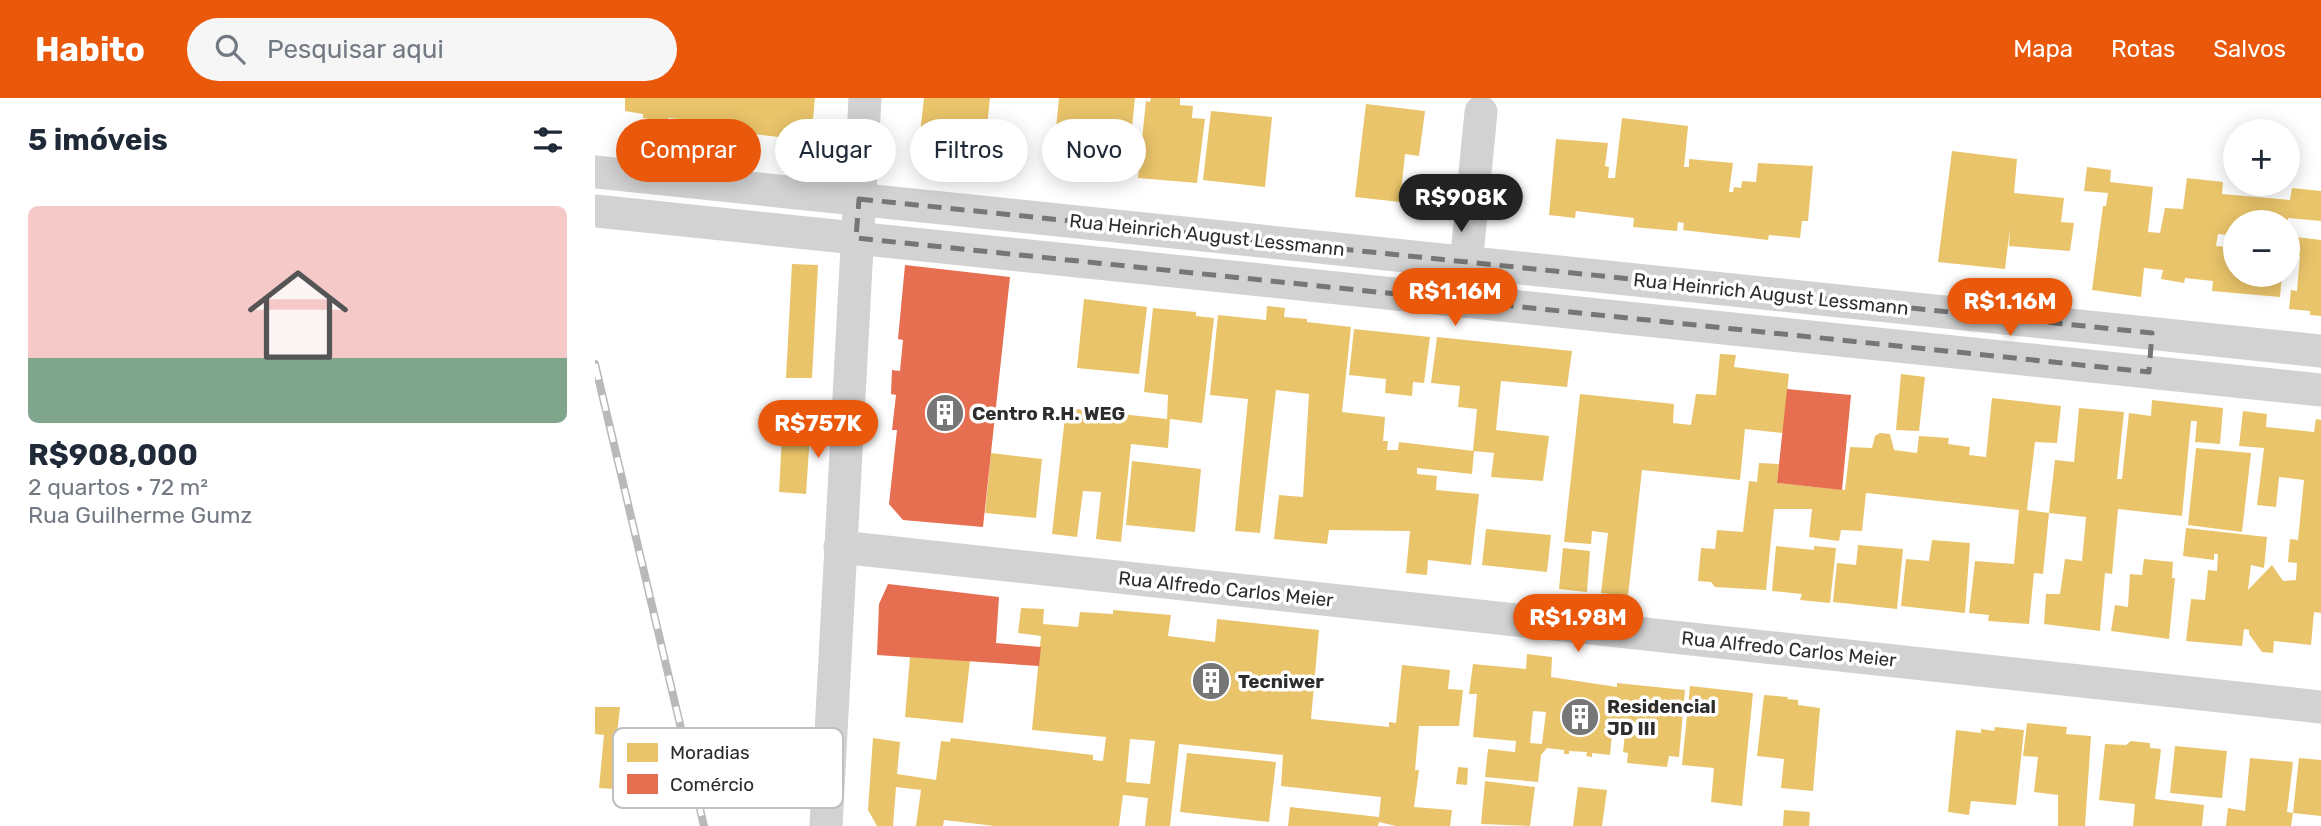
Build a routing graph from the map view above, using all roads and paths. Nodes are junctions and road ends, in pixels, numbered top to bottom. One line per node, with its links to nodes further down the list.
1 (865, 98): 4 (street)
2 (1481, 112): 7 (street)
3 (595, 172): 4 (street, Rua Heinrich August Lessmann)
4 (859, 199): 6 (street); 7 (street, Rua Heinrich August Lessmann)
5 (595, 211): 6 (street, Rua Heinrich August Lessmann)
6 (856, 238): 8 (street, Rua Heinrich August Lessmann); 15 (street)
7 (1466, 262): 8 (street); 9 (street, Rua Heinrich August Lessmann)
8 (1462, 301): 12 (street, Rua Heinrich August Lessmann)
9 (1985, 316): 10 (street, Rua Heinrich August Lessmann); 12 (street)
10 (2152, 333): 11 (street, Rua Heinrich August Lessmann); 13 (street)
11 (2321, 351)
12 (1981, 355): 13 (street, Rua Heinrich August Lessmann)
13 (2148, 372): 14 (street, Rua Heinrich August Lessmann)
14 (2321, 390)
15 (840, 547): 16 (street, Rua Alfredo Carlos Meier); 17 (street)
16 (2321, 707)
17 (831, 728)
18 (827, 808): 19 (street)
19 (826, 826)

